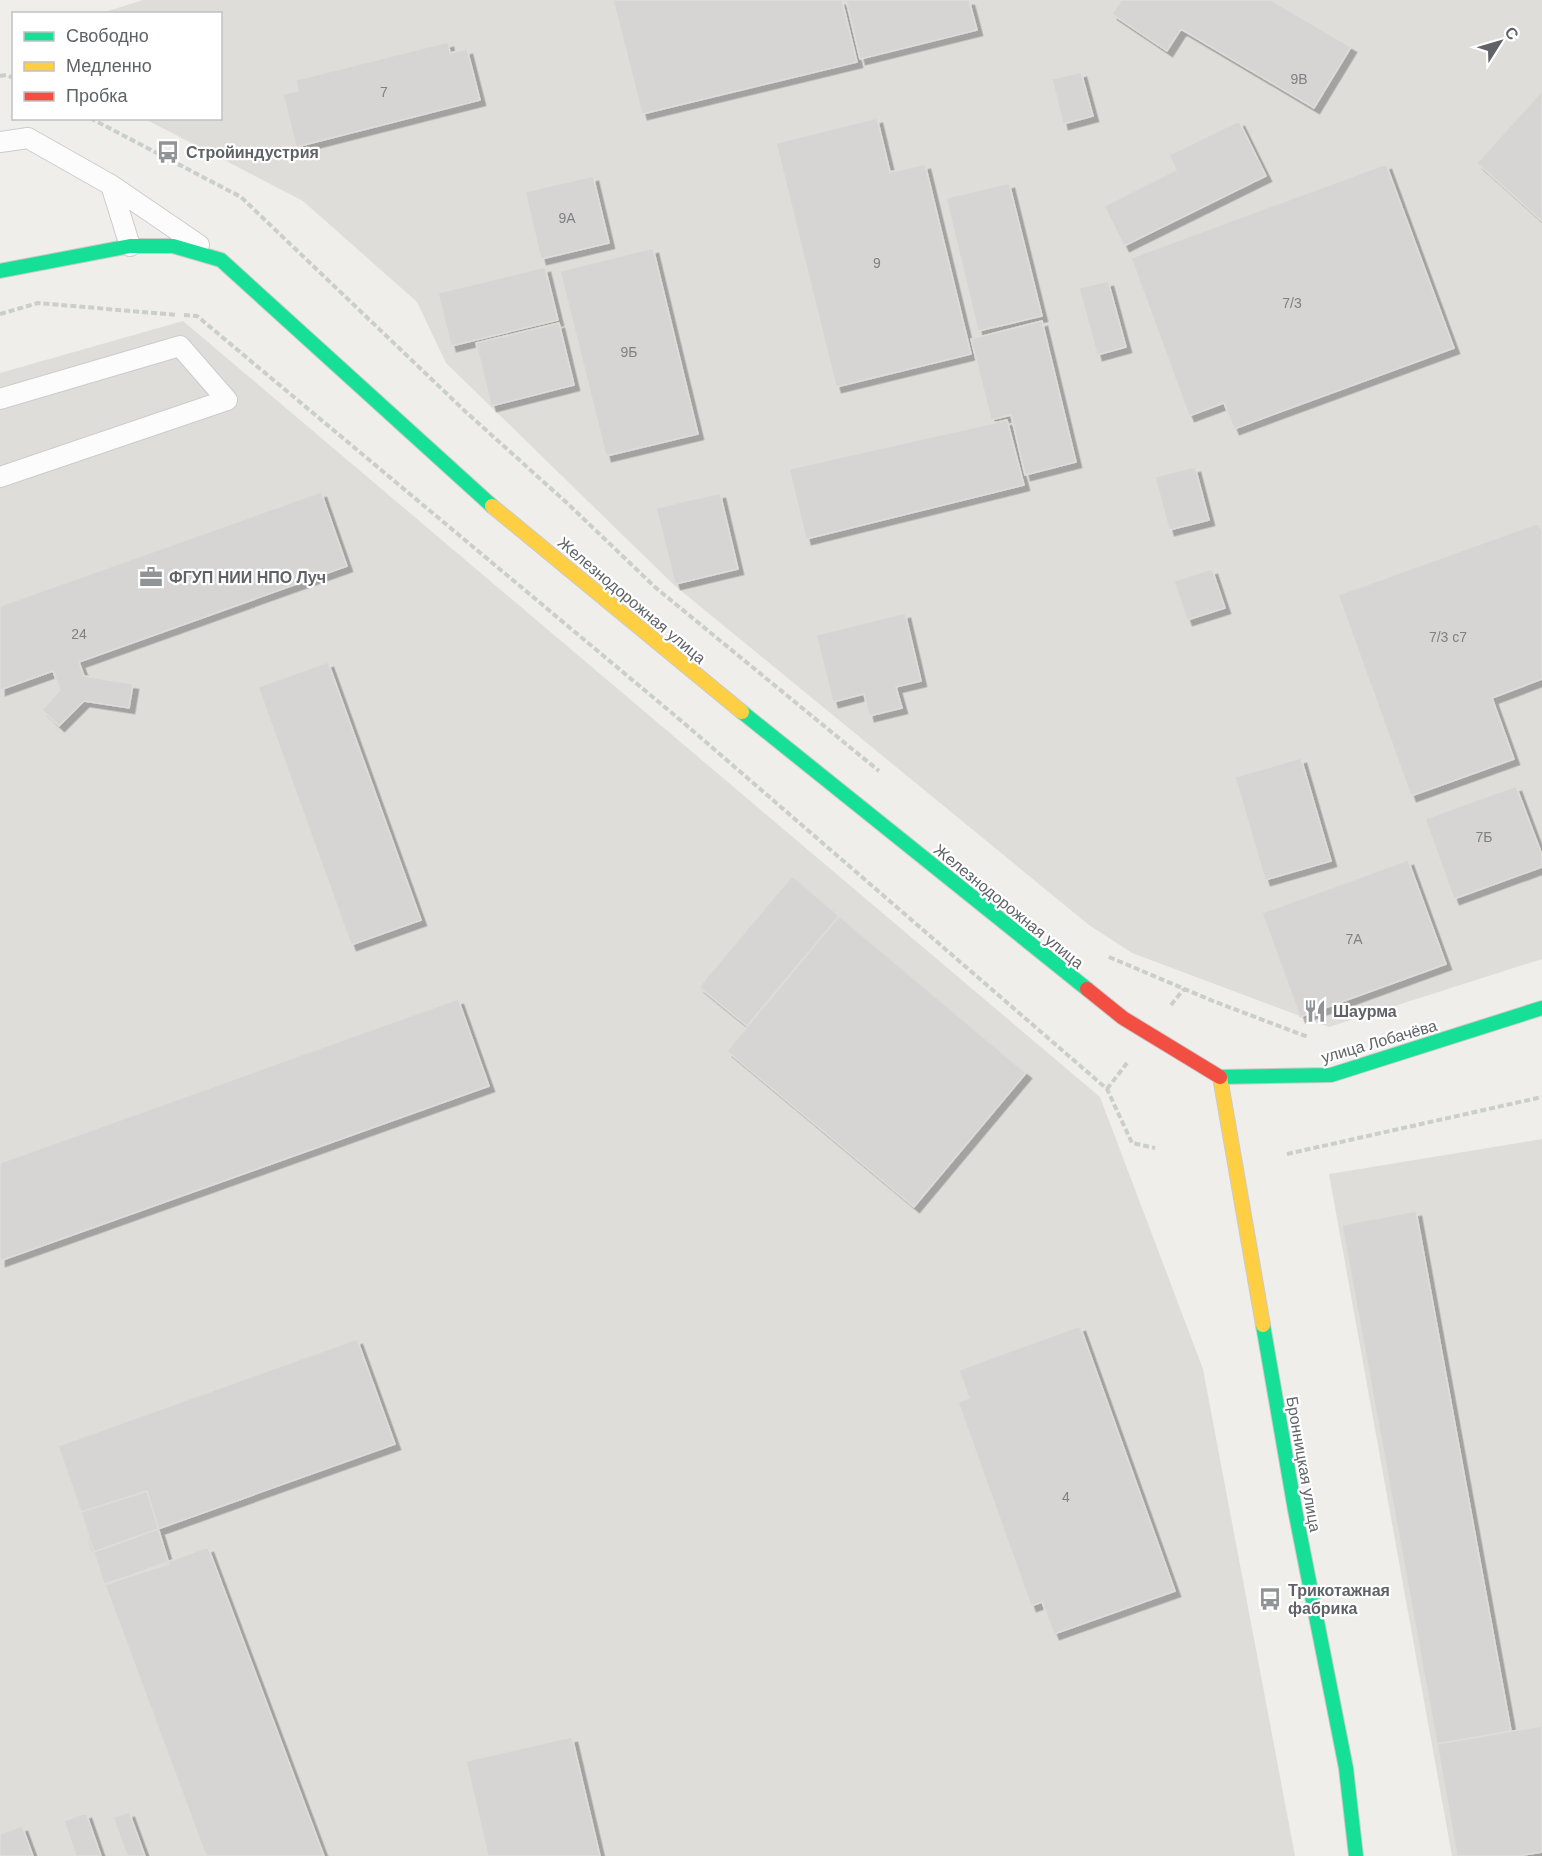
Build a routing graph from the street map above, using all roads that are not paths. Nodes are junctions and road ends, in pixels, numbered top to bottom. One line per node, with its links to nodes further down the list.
1 (0, 142): 2 (lane)
2 (111, 185): 3 (lane); 4 (lane)
3 (130, 246): 4 (main road, Железнодорожная улица); 5 (main road, Железнодорожная улица)
4 (221, 260): 9 (main road, Железнодорожная улица)
5 (0, 271)
6 (0, 399): 7 (lane)
7 (0, 477)
8 (1542, 1008): 9 (main road, улица Лобачёва)
9 (1220, 1077): 10 (main road, Бронницкая улица)
10 (1356, 1856)

